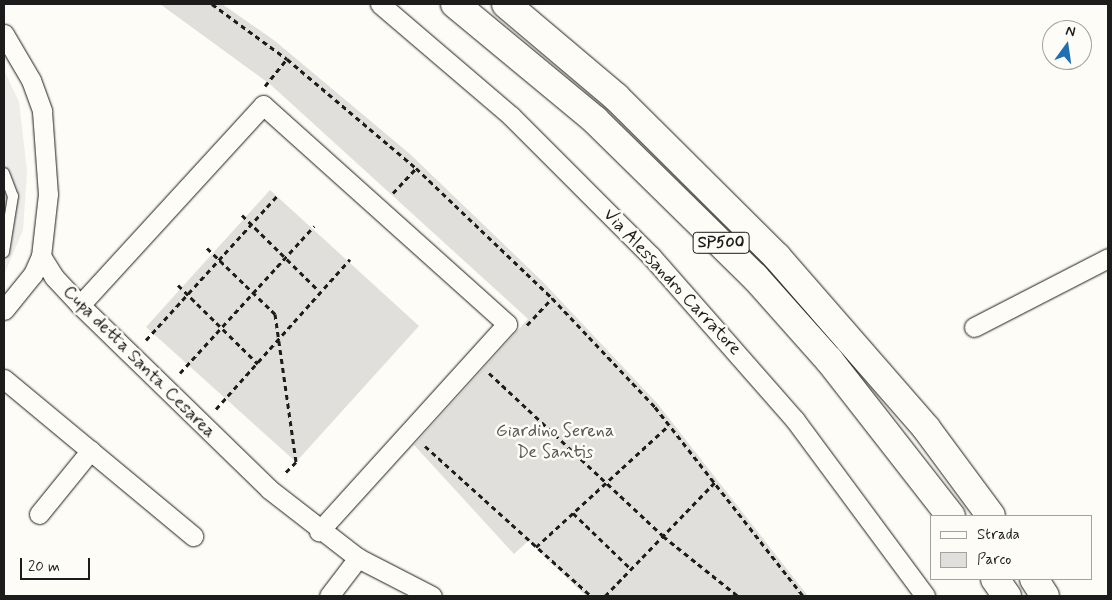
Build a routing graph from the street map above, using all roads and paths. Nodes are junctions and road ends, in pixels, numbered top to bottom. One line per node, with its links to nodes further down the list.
1 (212, 4): 6 (path)
2 (380, 4): 63 (street, Via Alessandro Carratore)
3 (455, 4): 47 (highway, SP500)
4 (506, 4): 48 (highway, SP500)
5 (4, 34): 17 (street)
6 (286, 59): 7 (path); 8 (path)
7 (263, 105): 11 (street); 27 (street)
8 (416, 168): 11 (path); 26 (path)
9 (4, 173): 16 (lane)
10 (277, 196): 13 (path)
11 (378, 209): 29 (street)
12 (242, 215): 13 (path)
13 (252, 224): 18 (path); 21 (path)
14 (314, 226): 18 (path)
15 (207, 248): 21 (path)
16 (4, 252)
17 (41, 256): 27 (street, Cupa detta Santa Cesarea); 28 (street)
18 (286, 256): 23 (path); 24 (path)
19 (1108, 258): 31 (street)
20 (350, 259): 24 (path)
21 (219, 260): 23 (path); 25 (path)
22 (178, 285): 25 (path)
23 (254, 291): 30 (path); 32 (path)
24 (319, 291): 32 (path)
25 (188, 294): 30 (path); 33 (path)
26 (552, 298): 29 (path); 39 (path)
27 (80, 305): 33 (street, Cupa detta Santa Cesarea)
28 (4, 310)
29 (507, 324): 34 (street)
30 (223, 327): 35 (path); 37 (path)
31 (974, 327)
32 (278, 340): 35 (path); 44 (path)
33 (133, 355): 37 (street, Cupa detta Santa Cesarea)
34 (475, 360): 40 (street); 42 (path)
35 (258, 364): 38 (path)
36 (4, 379): 41 (street)
37 (166, 389): 38 (street, Cupa detta Santa Cesarea)
38 (202, 424): 44 (street, Cupa detta Santa Cesarea)
39 (669, 425): 42 (path); 43 (path)
40 (410, 432): 49 (street); 52 (path)
41 (92, 450): 46 (street); 50 (street)
42 (607, 481): 45 (path); 51 (path)
43 (715, 482): 51 (path); 62 (path)
44 (270, 489): 49 (street, Cupa detta Santa Cesarea)
45 (573, 513): 52 (path); 54 (path)
46 (39, 514)
47 (950, 515)
48 (990, 515)
49 (319, 530): 53 (street, Cupa detta Santa Cesarea)
50 (193, 536)
51 (663, 536): 54 (path); 61 (path)
52 (536, 547): 59 (path)
53 (358, 558): 57 (street); 58 (street, Cupa detta Santa Cesarea)
54 (631, 569): 60 (path)
55 (996, 580): 64 (highway)
56 (1035, 580): 65 (highway)
57 (329, 596)
58 (432, 596)
59 (591, 596)
60 (605, 596)
61 (738, 596)
62 (803, 596)
63 (926, 596)
64 (1007, 596)
65 (1045, 596)

